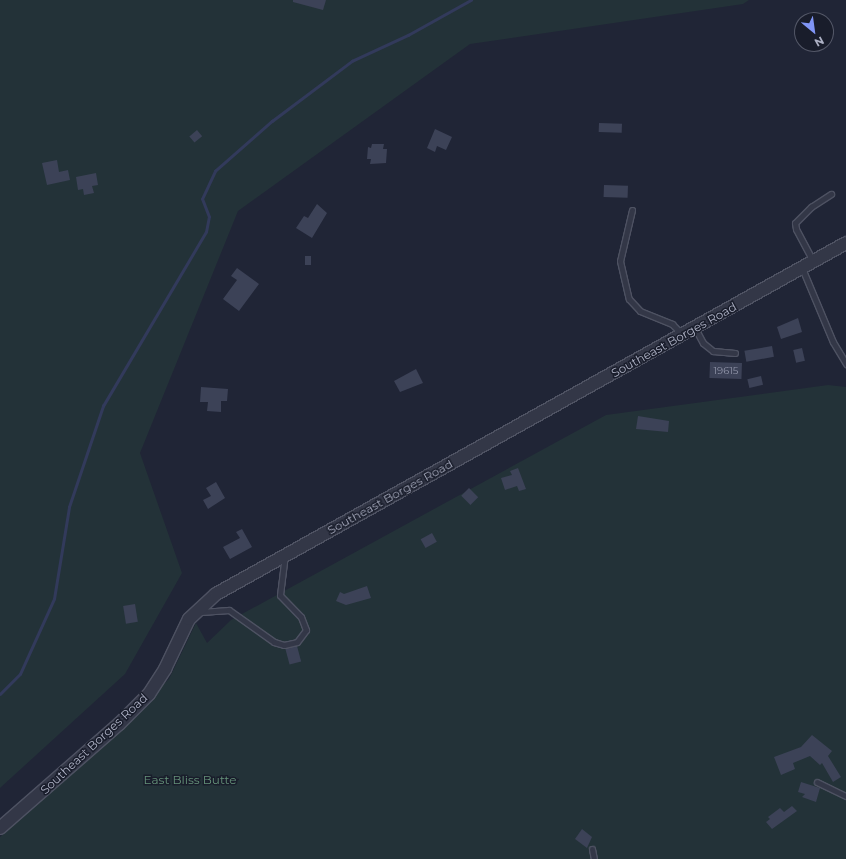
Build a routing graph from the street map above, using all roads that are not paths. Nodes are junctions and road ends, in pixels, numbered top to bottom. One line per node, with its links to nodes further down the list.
1 (831, 194): 4 (lane)
2 (632, 210): 7 (lane)
3 (846, 243): 4 (street, Southeast Borges Road)
4 (813, 262): 5 (street, Southeast Borges Road)
5 (802, 268): 6 (street, Southeast Borges Road); 9 (lane)
6 (695, 328): 7 (street, Southeast Borges Road); 8 (lane)
7 (682, 335): 10 (street, Southeast Borges Road)
8 (735, 353)
9 (846, 364)
10 (284, 555): 11 (street, Southeast Borges Road); 11 (lane)
11 (194, 613): 14 (street, Southeast Borges Road)
12 (817, 782): 13 (lane)
13 (846, 796)
14 (0, 828)
15 (592, 849): 16 (lane)
16 (594, 859)

